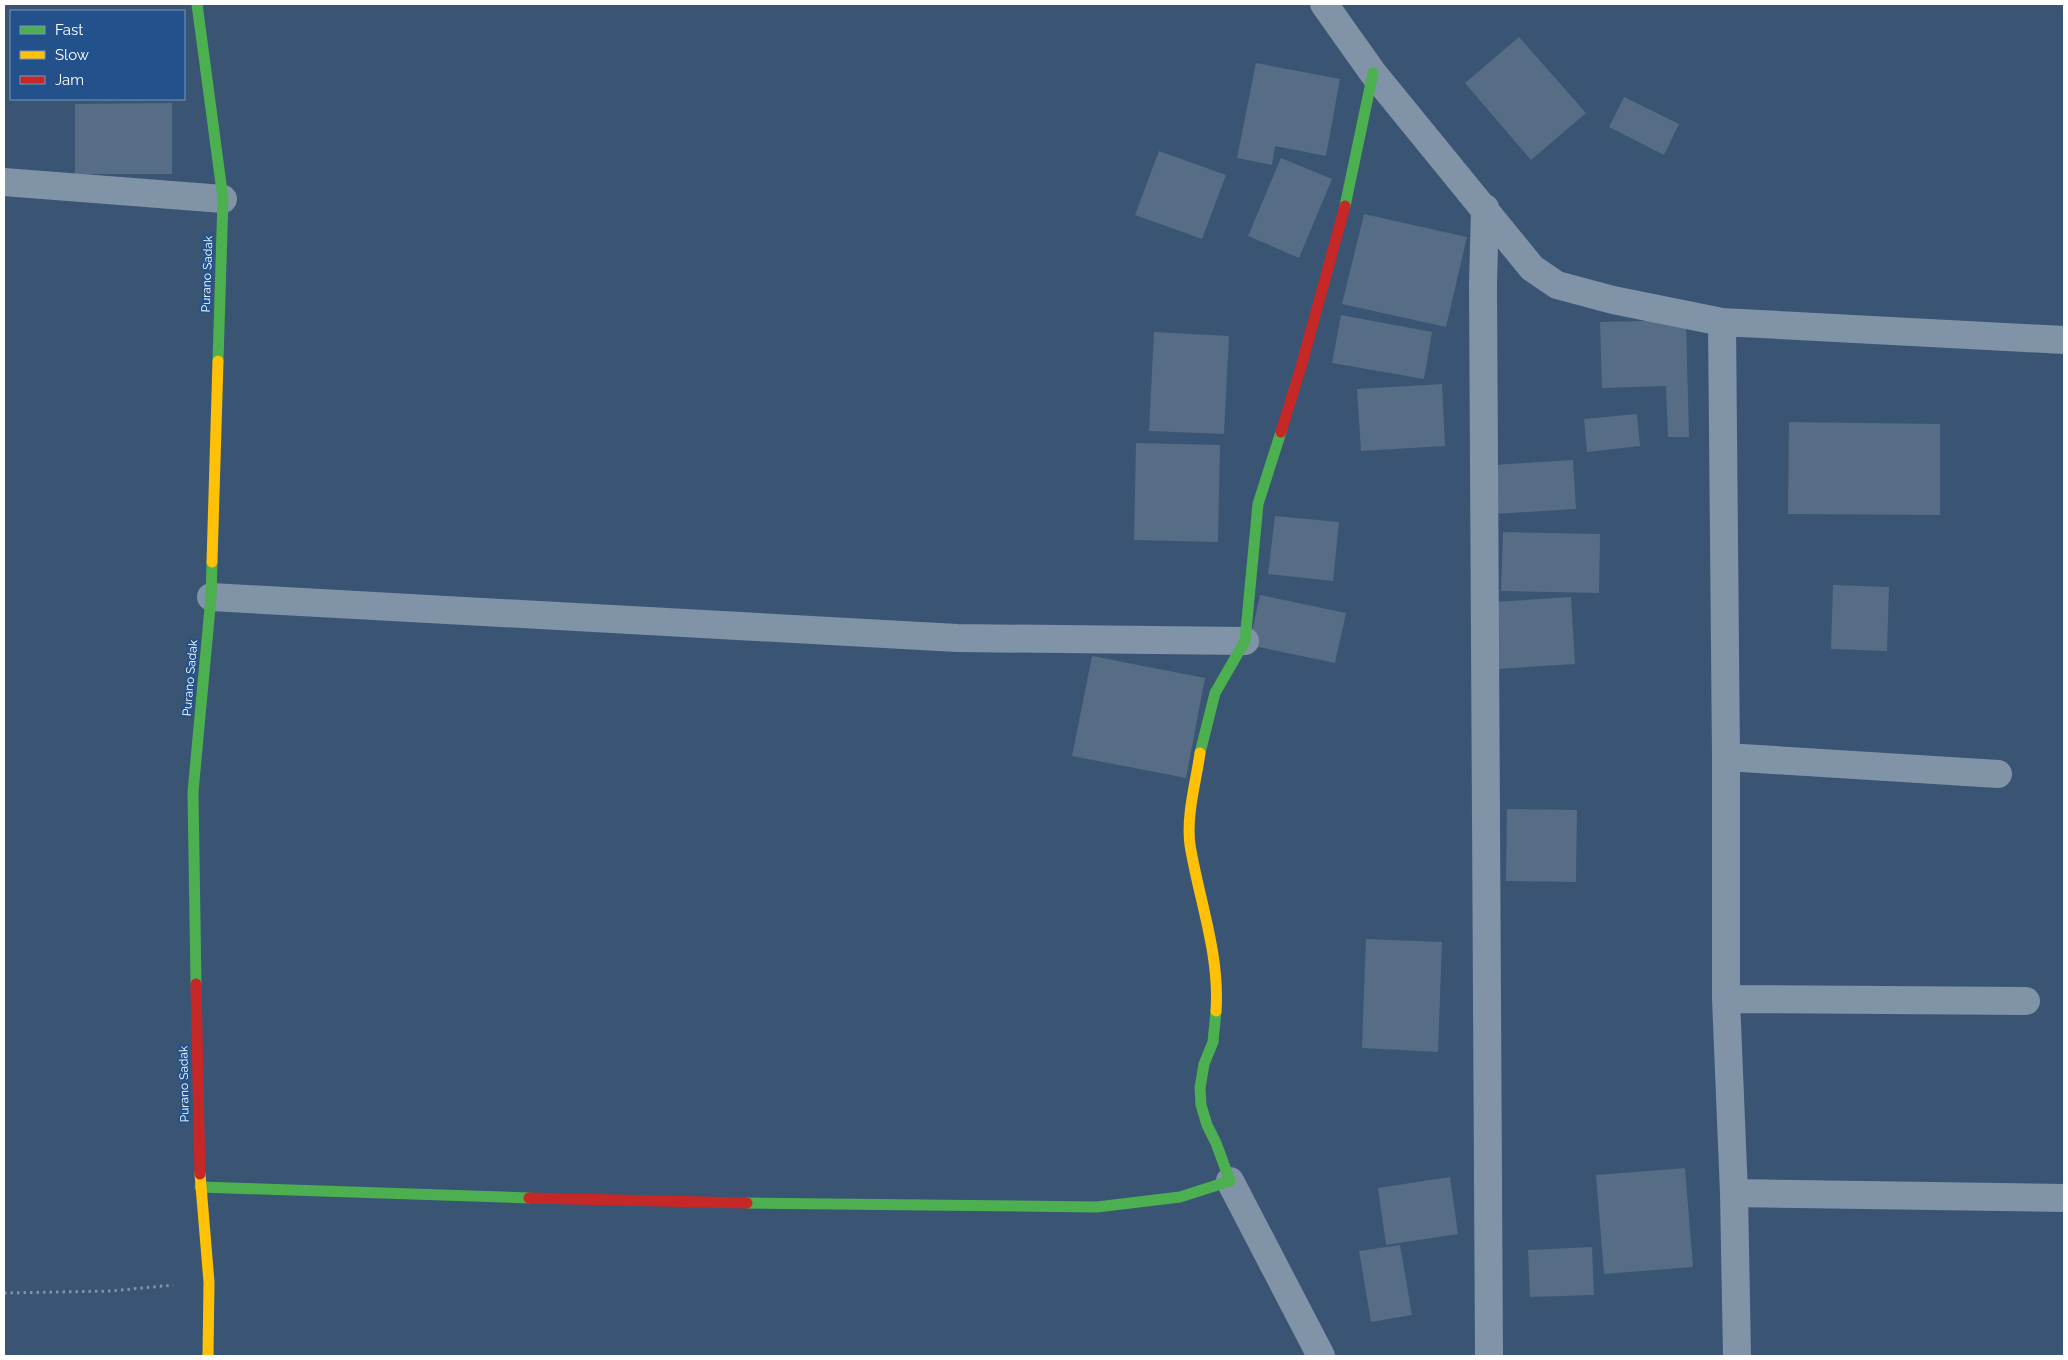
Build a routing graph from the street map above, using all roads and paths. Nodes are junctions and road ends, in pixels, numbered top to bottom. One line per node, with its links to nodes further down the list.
1 (197, 4): 5 (street, Purano Sadak)
2 (1324, 4): 3 (street)
3 (1373, 73): 6 (street); 10 (street)
4 (4, 182): 5 (street)
5 (223, 199): 9 (street, Purano Sadak)
6 (1485, 208): 7 (street); 23 (street)
7 (1722, 322): 8 (street); 11 (street)
8 (2064, 340)
9 (211, 597): 10 (street); 16 (street, Purano Sadak)
10 (1245, 641): 15 (street)
11 (1726, 757): 12 (street); 13 (street)
12 (1998, 774)
13 (1726, 999): 14 (street); 17 (street)
14 (2026, 1001)
15 (1230, 1182): 16 (street); 22 (street)
16 (200, 1188): 19 (street, Purano Sadak)
17 (1734, 1193): 18 (street); 24 (street)
18 (2064, 1198)
19 (209, 1282): 20 (path); 21 (street, Purano Sadak)
20 (4, 1293)
21 (208, 1356)
22 (1321, 1356)
23 (1489, 1356)
24 (1737, 1356)

